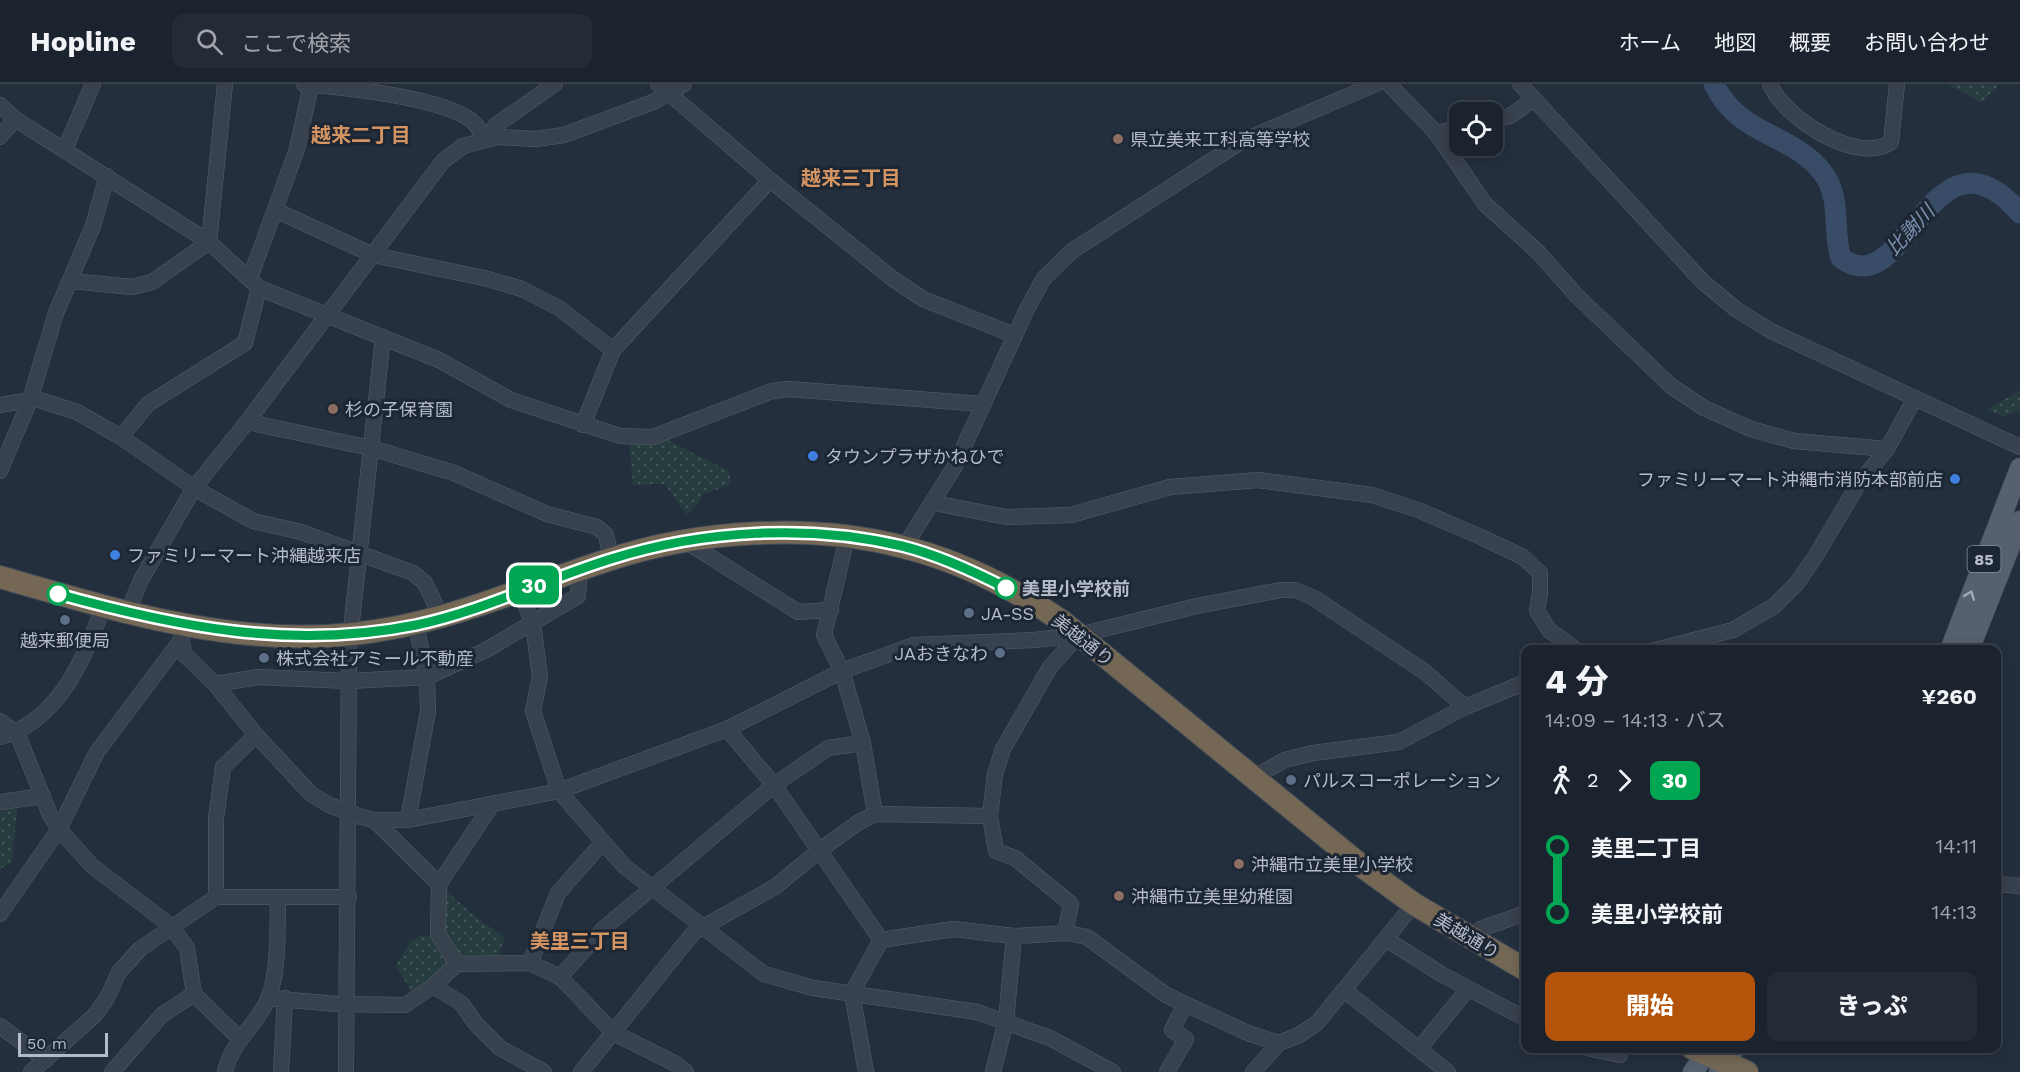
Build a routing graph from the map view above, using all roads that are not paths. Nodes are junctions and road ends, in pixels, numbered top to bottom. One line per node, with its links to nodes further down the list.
1 (93, 84): 21 (street)
2 (225, 84): 25 (street)
3 (304, 84): 11 (street)
4 (555, 84): 20 (street)
5 (684, 84): 12 (street)
6 (1376, 84): 30 (street)
7 (1389, 84): 18 (street)
8 (1520, 84): 13 (street)
9 (1770, 84): 10 (street)
10 (1897, 84)
11 (311, 85): 20 (street); 24 (street)
12 (663, 89): 20 (street); 23 (street)
13 (1534, 99): 15 (street); 33 (street)
14 (0, 105): 16 (street)
15 (1503, 118)
16 (15, 119): 19 (street); 21 (street)
17 (1449, 130): 18 (street)
18 (1436, 133): 42 (street)
19 (0, 137)
20 (485, 140): 26 (street)
21 (65, 149): 22 (street)
22 (107, 176): 25 (street); 27 (street)
23 (770, 180): 30 (street); 32 (street)
24 (275, 210): 26 (street); 28 (street)
25 (209, 242): 27 (street); 28 (street)
26 (373, 255): 29 (street); 32 (street)
27 (71, 281): 34 (street)
28 (254, 283): 29 (street); 39 (street)
29 (327, 316): 31 (street); 37 (street)
30 (1014, 335): 35 (street)
31 (383, 337): 38 (street); 41 (street)
32 (613, 350): 38 (street)
33 (1915, 398): 40 (street); 42 (street)
34 (30, 400): 36 (street); 39 (street); 44 (street)
35 (982, 404): 38 (street); 46 (street)
36 (0, 405)
37 (247, 422): 41 (street); 45 (street)
38 (583, 425)
39 (121, 437): 45 (street)
40 (2020, 447)
41 (371, 448): 51 (street); 52 (street)
42 (1887, 449): 66 (street)
43 (2020, 468): 67 (main road, 85, one-way to 43)
44 (0, 471)
45 (194, 488): 51 (street); 58 (street)
46 (934, 503): 50 (street); 65 (street)
47 (2020, 521): 68 (main road, 85)
48 (847, 537): 49 (highway, 美越通り); 50 (highway, 美越通り); 57 (street)
49 (685, 541): 52 (highway, 美越通り); 57 (street)
50 (904, 547): 64 (highway, 美越通り)
51 (361, 553): 59 (street); 63 (street)
52 (611, 558): 53 (highway, 美越通り)
53 (580, 569): 55 (highway, 美越通り); 60 (street)
54 (0, 577): 56 (highway, 美越通り)
55 (520, 591): 59 (highway, 美越通り); 60 (street)
56 (103, 607): 58 (highway, 美越通り); 77 (street)
57 (831, 610): 69 (street)
58 (127, 613): 62 (highway, 美越通り)
59 (442, 619): 61 (highway, 美越通り)
60 (533, 624): 70 (street); 83 (street)
61 (416, 625): 63 (highway, 美越通り); 70 (street)
62 (183, 633): 63 (highway, 美越通り); 72 (street); 92 (street)
63 (350, 634): 71 (street)
64 (1078, 635): 69 (street); 74 (street); 81 (highway, 美越通り); 89 (street)
65 (1569, 645)
66 (1674, 645)
67 (1952, 645)
68 (1971, 645)
69 (842, 671): 76 (street); 80 (street)
70 (427, 677): 71 (street); 91 (street)
71 (348, 681): 72 (street); 87 (street)
72 (215, 684): 78 (street)
73 (1521, 684): 74 (street)
74 (1465, 707): 81 (street)
75 (0, 721): 77 (street)
76 (727, 729): 82 (street); 83 (street)
77 (17, 733): 79 (street); 84 (street)
78 (256, 735): 87 (street); 99 (street)
79 (0, 737)
80 (863, 743): 82 (street); 88 (street)
81 (1254, 777): 102 (highway, 美越通り)
82 (774, 786): 94 (street); 98 (street)
83 (559, 791): 86 (street); 93 (street)
84 (43, 796): 85 (street); 92 (street)
85 (0, 802)
86 (489, 804): 91 (street); 95 (street)
87 (350, 814): 90 (street); 100 (street)
88 (875, 814): 89 (street); 94 (street)
89 (990, 816): 108 (street)
90 (374, 820): 91 (street); 95 (street)
91 (408, 820)
92 (59, 829): 104 (street); 106 (street)
93 (603, 842): 98 (street); 114 (street)
94 (820, 850): 107 (street); 112 (street)
95 (439, 884): 115 (street)
96 (2001, 884): 97 (street)
97 (2020, 886)
98 (653, 889): 107 (street); 117 (street)
99 (216, 897): 101 (street); 103 (street)
100 (349, 897): 101 (street); 126 (street)
101 (279, 898): 123 (street)
102 (1414, 904): 110 (street); 111 (highway, 美越通り)
103 (190, 913): 106 (street); 113 (street)
104 (0, 914)
105 (1521, 914): 111 (street)
106 (171, 926): 113 (street); 137 (street)
107 (701, 926): 121 (street); 130 (street)
108 (1065, 933): 109 (street); 125 (street)
109 (1014, 936): 112 (street); 128 (street)
110 (1386, 939): 119 (street); 120 (street)
111 (1471, 939): 116 (highway, 美越通り)
112 (881, 940): 121 (street)
113 (187, 948): 122 (street)
114 (530, 963): 115 (street); 117 (street)
115 (457, 964): 118 (street)
116 (1521, 967)
117 (560, 977): 130 (street)
118 (433, 986): 126 (street); 143 (street)
119 (1468, 989): 127 (street); 133 (street)
120 (1344, 990): 132 (street); 133 (street)
121 (852, 993): 128 (street); 146 (street)
122 (194, 994): 131 (street); 139 (street)
123 (268, 998): 124 (street); 131 (street)
124 (285, 998): 126 (street); 141 (street)
125 (1185, 1004): 132 (street); 149 (street)
126 (346, 1005): 142 (street)
127 (1521, 1016)
128 (1006, 1021): 147 (street); 148 (street)
129 (0, 1026): 137 (street)
130 (614, 1033): 144 (street); 145 (street)
131 (240, 1039): 140 (street)
132 (1279, 1043): 150 (street)
133 (1419, 1049): 151 (street)
134 (1611, 1053): 135 (street)
135 (1620, 1055)
136 (1711, 1058): 152 (highway)
137 (46, 1060): 138 (street)
138 (31, 1072)
139 (112, 1072)
140 (225, 1072)
141 (281, 1072)
142 (346, 1072)
143 (544, 1072)
144 (582, 1072)
145 (686, 1072)
146 (866, 1072)
147 (993, 1072)
148 (1113, 1072)
149 (1167, 1072)
150 (1253, 1072)
151 (1448, 1072)
152 (1747, 1072)

